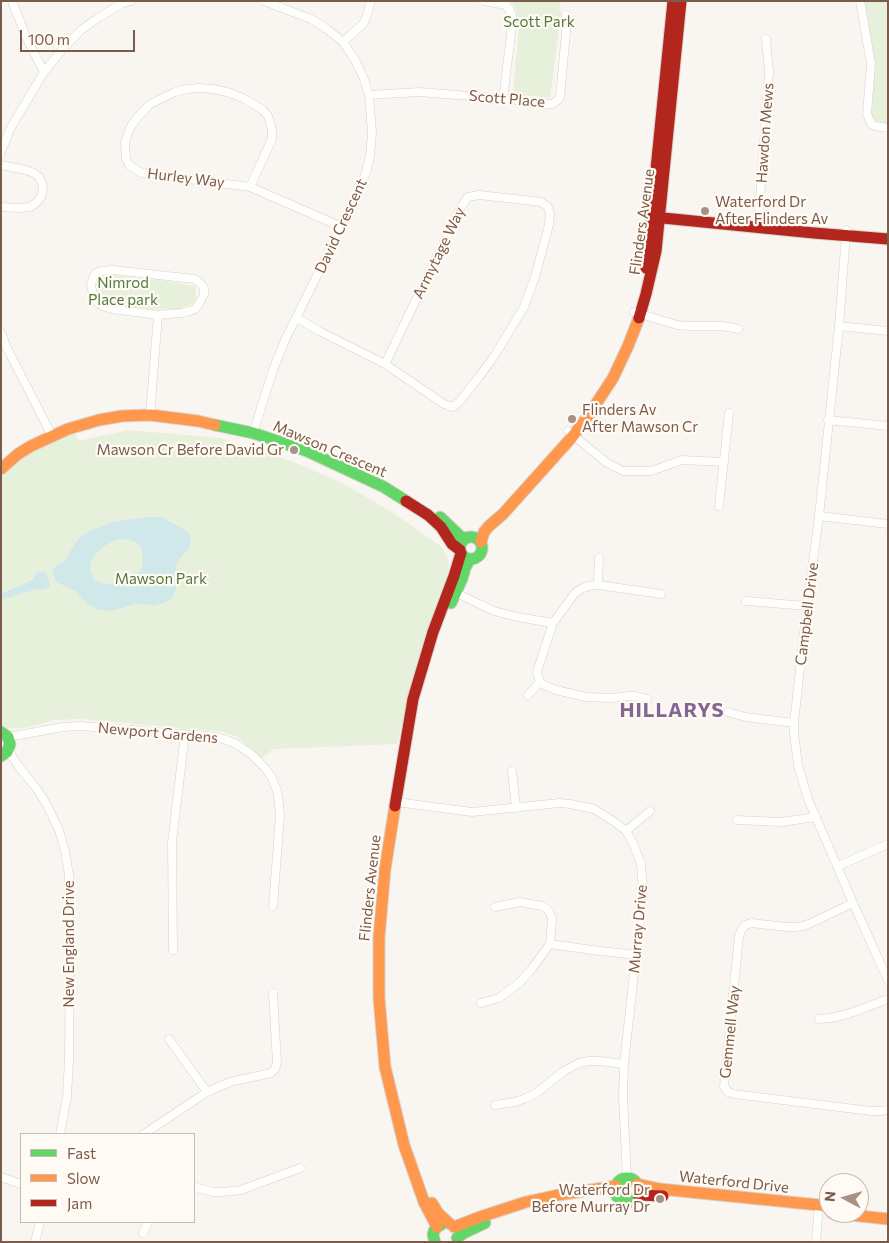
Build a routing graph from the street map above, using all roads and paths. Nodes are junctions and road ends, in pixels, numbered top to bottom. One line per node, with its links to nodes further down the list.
1 (12, 1): 15 (street)
2 (131, 1): 10 (street)
3 (264, 1): 13 (street, David Crescent)
4 (371, 1): 13 (street)
5 (484, 1): 17 (street)
6 (667, 1): 14 (main road)
7 (673, 1): 14 (main road, Flinders Avenue)
8 (681, 1): 25 (main road, Flinders Avenue)
9 (860, 1): 19 (street)
10 (121, 3): 15 (street)
11 (566, 15): 17 (street, Scott Place)
12 (766, 39): 26 (street, Hawdon Mews)
13 (343, 42): 16 (street, David Crescent)
14 (666, 68): 25 (main road, Flinders Avenue)
15 (44, 72): 20 (street)
16 (370, 95): 17 (street, Scott Place); 27 (street, David Crescent)
17 (503, 99)
18 (1, 125): 20 (street)
19 (888, 128)
20 (10, 129): 21 (street)
21 (1, 152)
22 (1, 165): 24 (street)
23 (250, 187): 23 (street, Hurley Way); 27 (street, Hurley Way)
24 (1, 207)
25 (656, 213): 26 (main road); 31 (main road, Flinders Avenue)
26 (758, 224): 28 (main road)
27 (342, 228): 33 (street, David Crescent)
28 (847, 233): 29 (main road); 30 (main road); 34 (street, Campbell Drive)
29 (888, 233)
30 (888, 239)
31 (637, 313): 35 (street); 46 (main road, Flinders Avenue)
32 (158, 314): 32 (street); 40 (street)
33 (297, 318): 39 (street, Armytage Way); 44 (street, David Crescent)
34 (838, 326): 36 (street); 42 (street, Campbell Drive)
35 (738, 329)
36 (888, 331)
37 (1, 332): 38 (street)
38 (4, 347): 45 (street)
39 (385, 364): 39 (street, Armytage Way)
40 (150, 412): 44 (main road, Mawson Crescent); 45 (main road, Mawson Crescent)
41 (729, 413): 48 (street)
42 (828, 420): 43 (street); 51 (street, Campbell Drive)
43 (888, 426)
44 (255, 430): 53 (main road, Mawson Crescent); 54 (main road, Mawson Crescent)
45 (51, 433): 47 (main road, Mawson Crescent); 49 (main road, Mawson Crescent)
46 (570, 434): 48 (street); 53 (main road, Flinders Avenue)
47 (1, 459)
48 (724, 462): 50 (street)
49 (1, 469)
50 (719, 506)
51 (819, 516): 52 (street); 60 (street, Campbell Drive)
52 (888, 524)
53 (473, 539): 54 (main road); 54 (main road)
54 (464, 554): 57 (main road, Flinders Avenue)
55 (599, 558): 56 (street)
56 (598, 585): 58 (street); 61 (street)
57 (452, 591): 61 (street); 70 (main road, Flinders Avenue)
58 (661, 594)
59 (746, 600): 60 (street)
60 (807, 606): 66 (street, Campbell Drive)
61 (554, 623): 62 (street)
62 (540, 682): 63 (street); 64 (street)
63 (528, 695)
64 (647, 699)
65 (728, 712): 66 (street)
66 (794, 723): 73 (street, Campbell Drive)
67 (185, 734): 68 (street, Newport Gardens); 79 (street, Newport Gardens); 82 (street)
68 (5, 746): 96 (street, New England Drive)
69 (512, 771): 71 (street)
70 (400, 803): 71 (street, Murray Drive); 112 (main road, Flinders Avenue); 114 (main road, Flinders Avenue)
71 (516, 808): 75 (street, Murray Drive)
72 (650, 811): 75 (street)
73 (816, 817): 74 (street); 77 (street, Campbell Drive)
74 (737, 820)
75 (626, 831): 83 (street, Murray Drive)
76 (888, 844): 77 (street)
77 (838, 866): 78 (street, Campbell Drive)
78 (853, 903): 85 (street, Campbell Drive); 95 (street, Gemmell Way)
79 (273, 906)
80 (495, 907): 81 (street)
81 (550, 944): 83 (street); 89 (street)
82 (173, 950)
83 (637, 955): 92 (street, Murray Drive)
84 (888, 955): 85 (street)
85 (879, 959): 86 (street, Campbell Drive)
86 (888, 980)
87 (273, 993): 93 (street)
88 (888, 999): 90 (street)
89 (480, 1003)
90 (819, 1018)
91 (169, 1039): 93 (street)
92 (624, 1064): 94 (street); 101 (street, Murray Drive)
93 (207, 1092): 97 (street)
94 (495, 1105)
95 (888, 1110)
96 (60, 1133)
97 (147, 1133)
98 (300, 1168): 102 (street)
99 (1, 1177): 100 (street)
100 (20, 1184)
101 (634, 1186): 103 (main road); 103 (main road, Waterford Drive); 104 (main road, Waterford Drive)
102 (195, 1187)
103 (616, 1190): 114 (main road)
104 (819, 1209)
105 (869, 1211): 106 (main road)
106 (888, 1212)
107 (869, 1216): 108 (main road, Waterford Drive)
108 (888, 1219)
109 (40, 1223): 115 (street)
110 (148, 1223): 113 (street)
111 (822, 1223): 117 (street)
112 (437, 1227): 114 (main road); 116 (main road)
113 (143, 1233)
114 (454, 1233)
115 (35, 1242)
116 (435, 1242)
117 (816, 1242)

